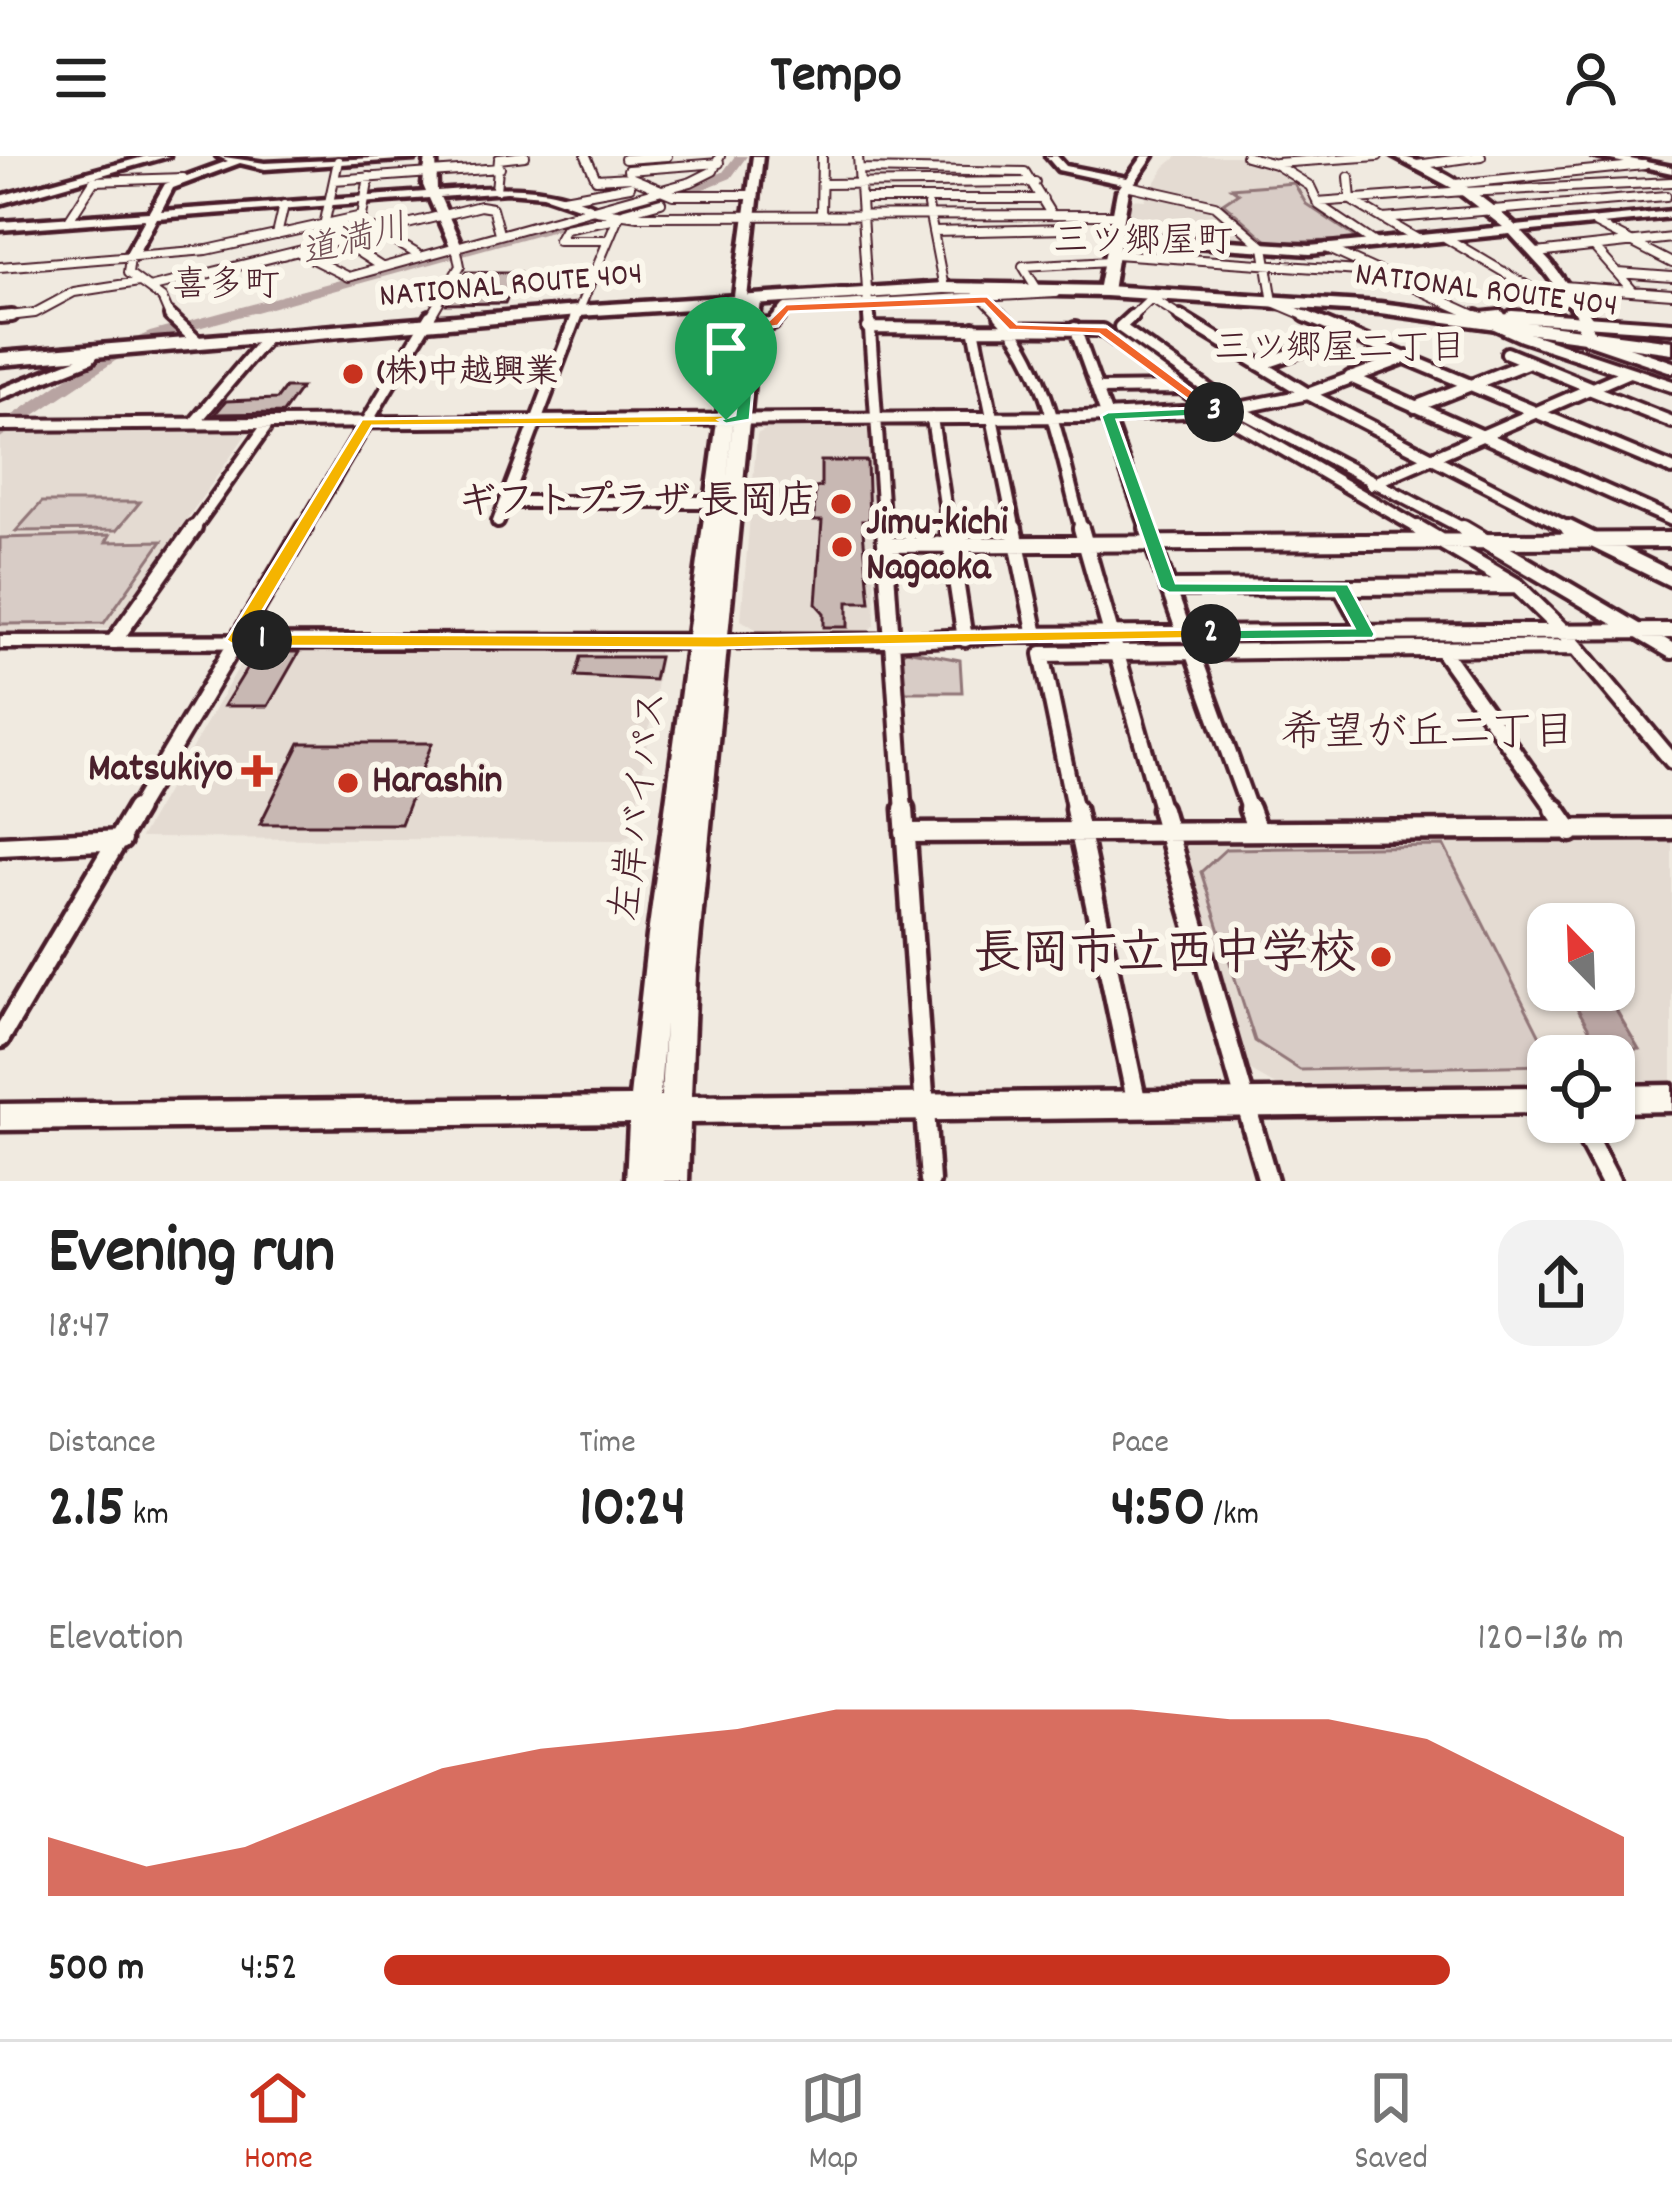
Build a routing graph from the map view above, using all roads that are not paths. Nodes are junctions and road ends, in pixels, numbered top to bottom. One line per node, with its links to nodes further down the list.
1 (149, 156): 54 (highway)
2 (162, 156): 54 (highway)
3 (222, 156): 23 (street)
4 (416, 156): 24 (street)
5 (431, 156): 33 (street)
6 (526, 156): 29 (street)
7 (586, 156): 34 (street)
8 (667, 156): 21 (street)
9 (758, 156): 66 (street, 左岸バイパス)
10 (768, 156): 66 (street, 左岸バイパス)
11 (822, 156): 46 (street)
12 (858, 156): 30 (street)
13 (918, 156): 31 (street)
14 (1051, 156): 44 (street)
15 (1148, 156): 44 (street)
16 (1246, 156): 25 (street)
17 (1378, 156): 25 (street)
18 (1397, 156): 26 (street)
19 (1481, 156): 26 (street)
20 (1597, 156): 27 (street)
21 (624, 158): 34 (street)
22 (720, 159): 28 (street); 39 (street)
23 (237, 161): 24 (street); 37 (street)
24 (338, 161): 38 (street)
25 (1275, 164): 62 (street)
26 (1418, 165): 49 (street)
27 (1644, 165): 32 (street); 49 (street)
28 (666, 167): 34 (street); 39 (street)
29 (500, 168): 33 (street); 50 (street)
30 (859, 169): 31 (street); 43 (street)
31 (920, 169): 40 (street); 41 (street)
32 (1672, 170)
33 (430, 173): 35 (street); 51 (street)
34 (629, 174): 45 (street)
35 (369, 177): 38 (street); 56 (street)
36 (1349, 177): 60 (street)
37 (182, 178): 68 (street); 78 (street)
38 (334, 180): 61 (street)
39 (691, 182): 52 (street)
40 (924, 182): 41 (street); 43 (street); 57 (street)
41 (1035, 182): 58 (street)
42 (1672, 182): 47 (street)
43 (859, 183): 46 (street); 59 (street)
44 (1127, 183): 75 (street); 99 (street)
45 (642, 184): 52 (street); 55 (street)
46 (822, 184): 73 (street)
47 (1643, 184): 48 (street); 53 (street)
48 (1575, 187): 49 (street); 63 (street)
49 (1461, 189): 60 (street); 67 (street)
50 (496, 190): 51 (street); 55 (street)
51 (433, 195): 56 (street); 69 (street)
52 (660, 195): 65 (street); 66 (street); 76 (street)
53 (1669, 197): 63 (street)
54 (0, 198)
55 (564, 198): 65 (street)
56 (367, 199): 61 (street); 80 (street)
57 (927, 199): 58 (street); 59 (street); 70 (street)
58 (1043, 199): 71 (street)
59 (861, 200): 74 (street)
60 (1351, 200): 62 (street); 79 (street)
61 (329, 201): 64 (street); 80 (street)
62 (1317, 202): 98 (street)
63 (1606, 202): 67 (street); 77 (street)
64 (284, 205): 68 (street); 89 (street)
65 (594, 209): 76 (street); 87 (street)
66 (756, 209): 73 (street); 76 (street); 127 (street, 左岸バイパス)
67 (1493, 211): 79 (street); 86 (street)
68 (153, 214): 78 (street); 106 (street)
69 (441, 214): 83 (street); 87 (street); 100 (street)
70 (929, 214): 71 (street); 74 (street); 85 (street)
71 (1051, 214): 75 (street)
72 (1672, 214): 77 (street)
73 (821, 215): 74 (street)
74 (862, 215): 126 (street)
75 (1120, 215): 90 (street)
76 (615, 216): 95 (street); 95 (street)
77 (1642, 219): 81 (street)
78 (69, 220): 82 (street)
79 (1384, 220): 96 (street)
80 (328, 224): 88 (street); 89 (street)
81 (1596, 224): 86 (street); 97 (street)
82 (0, 226)
83 (375, 229): 88 (street); 104 (street)
84 (1067, 230): 85 (street)
85 (933, 232): 118 (street)
86 (1521, 232): 91 (street); 105 (street)
87 (499, 233): 100 (street)
88 (354, 234): 93 (street)
89 (277, 235): 94 (street)
90 (1118, 237): 99 (street); 107 (street)
91 (1446, 238): 96 (street); 129 (street)
92 (1672, 238): 97 (street)
93 (338, 239): 103 (street); 111 (street)
94 (254, 240): 106 (street); 108 (street)
95 (605, 240): 130 (street)
96 (1419, 240): 98 (street)
97 (1635, 243): 102 (street); 109 (street)
98 (1377, 244): 101 (street)
99 (1264, 247): 101 (street); 110 (street)
100 (457, 248): 104 (street); 133 (street)
101 (1327, 248): 113 (street)
102 (1595, 248): 105 (street); 114 (street)
103 (300, 253): 108 (street); 111 (street)
104 (417, 254): 111 (street)
105 (1537, 254): 117 (street)
106 (130, 257): 112 (street); 116 (street)
107 (1113, 257): 110 (street); 119 (street); 121 (street)
108 (271, 261): 116 (street)
109 (1672, 263)
110 (1267, 265): 113 (street); 128 (street)
111 (380, 266)
112 (0, 267)
113 (1365, 267): 132 (street)
114 (1618, 273): 115 (street); 122 (street)
115 (1672, 277)
116 (144, 285): 131 (street); 143 (street)
117 (1563, 286): 122 (street); 129 (street)
118 (944, 288): 123 (highway, NATIONAL ROUTE 404); 126 (highway, NATIONAL ROUTE 404)
119 (1037, 289): 120 (highway, NATIONAL ROUTE 404); 123 (highway, NATIONAL ROUTE 404)
120 (1078, 290): 121 (highway, NATIONAL ROUTE 404); 123 (street)
121 (1105, 291): 125 (highway, NATIONAL ROUTE 404)
122 (1633, 291): 124 (street)
123 (980, 294): 126 (street); 139 (street)
124 (1672, 294)
125 (1147, 296): 128 (highway, NATIONAL ROUTE 404); 150 (street); 162 (street)
126 (867, 298): 127 (highway, NATIONAL ROUTE 404); 134 (street); 137 (street)
127 (747, 299): 130 (highway, NATIONAL ROUTE 404); 134 (street, 左岸バイパス); 169 (street, 左岸バイパス)
128 (1273, 302): 132 (highway, NATIONAL ROUTE 404); 141 (street)
129 (1575, 302): 135 (street)
130 (578, 311): 133 (highway, NATIONAL ROUTE 404); 170 (street)
131 (0, 317)
132 (1481, 318): 135 (highway, NATIONAL ROUTE 404); 152 (street)
133 (427, 323): 142 (highway, NATIONAL ROUTE 404); 171 (street)
134 (752, 326): 169 (street, 左岸バイパス)
135 (1588, 327): 136 (street); 144 (highway, NATIONAL ROUTE 404); 151 (street)
136 (1672, 327)
137 (868, 328): 138 (street); 166 (street)
138 (974, 328): 139 (street); 168 (street)
139 (1014, 328): 140 (street); 165 (street)
140 (1075, 328): 156 (street); 158 (street)
141 (1350, 334): 147 (street); 150 (street)
142 (267, 337): 143 (highway, NATIONAL ROUTE 404); 173 (street)
143 (199, 343): 145 (highway, NATIONAL ROUTE 404)
144 (1672, 347)
145 (102, 351): 148 (highway, NATIONAL ROUTE 404); 159 (street)
146 (1507, 353): 149 (street)
147 (1407, 357): 153 (street); 154 (street)
148 (0, 359)
149 (1529, 362): 154 (street); 157 (street)
150 (1260, 365): 160 (street)
151 (1672, 367)
152 (1629, 372): 155 (street); 157 (street)
153 (1350, 377): 160 (street); 161 (street)
154 (1472, 385): 161 (street); 163 (street)
155 (1672, 386)
156 (1181, 388): 158 (street); 162 (street)
157 (1590, 388): 163 (street); 172 (street)
158 (1098, 389): 164 (street)
159 (0, 394)
160 (1308, 394): 162 (street); 177 (street)
161 (1415, 407): 176 (street)
162 (1226, 410): 164 (street); 179 (street); 187 (street)
163 (1538, 412): 176 (street); 178 (street)
164 (1108, 416): 165 (street); 188 (street)
165 (1049, 417): 168 (street); 190 (street)
166 (877, 418): 167 (street); 169 (street); 191 (street)
167 (932, 418): 168 (street); 192 (street)
168 (993, 418): 189 (street)
169 (734, 420): 170 (street); 181 (street, 左岸バイパス); 208 (street, 左岸バイパス)
170 (538, 421): 171 (street); 180 (street)
171 (368, 422): 174 (street); 204 (street)
172 (1672, 422)
173 (194, 423): 174 (street); 175 (street)
174 (268, 424): 206 (street)
175 (0, 425)
176 (1483, 435): 177 (street); 182 (street)
177 (1427, 459): 179 (street); 184 (street)
178 (1672, 469)
179 (1371, 484): 186 (street)
180 (506, 502): 181 (street); 183 (street)
181 (713, 502): 208 (street, 左岸バイパス)
182 (1672, 520)
183 (498, 522)
184 (1598, 540): 185 (street); 186 (street); 193 (street)
185 (1672, 540)
186 (1486, 541): 187 (street); 198 (street)
187 (1446, 542): 188 (street); 194 (street)
188 (1153, 543): 190 (street); 196 (street)
189 (1018, 544): 190 (street); 192 (street); 201 (street)
190 (1085, 544): 202 (street)
191 (886, 545): 192 (street); 205 (street)
192 (950, 545): 203 (street)
193 (1672, 579)
194 (1517, 586): 195 (street); 197 (street)
195 (1342, 587): 196 (street); 200 (street)
196 (1169, 588): 209 (street)
197 (1562, 630): 198 (street); 200 (street); 210 (street)
198 (1636, 631): 199 (street); 212 (street)
199 (1672, 631)
200 (1366, 634): 209 (street)
201 (1036, 635): 202 (street); 203 (street)
202 (1110, 635): 209 (street); 213 (street)
203 (964, 639): 205 (street)
204 (236, 640): 206 (street); 208 (street); 221 (street)
205 (891, 640): 208 (street); 220 (street)
206 (114, 641): 207 (street)
207 (0, 642)
208 (708, 642): 230 (street, 左岸バイパス)
209 (1188, 643): 211 (street); 213 (street); 218 (street)
210 (1576, 647): 211 (street); 214 (street)
211 (1441, 649): 219 (street)
212 (1670, 649)
213 (1116, 655): 216 (street); 217 (street)
214 (1672, 761)
215 (1672, 829): 219 (street)
216 (1166, 831): 217 (street); 218 (street); 228 (street)
217 (1079, 832): 220 (street); 227 (street)
218 (1257, 832): 219 (street)
219 (1571, 832)
220 (905, 833): 229 (street)
221 (121, 840): 222 (street); 223 (street)
222 (0, 846)
223 (0, 1039)
224 (1635, 1099): 225 (street)
225 (1672, 1099)
226 (1527, 1100): 228 (street)
227 (1137, 1104): 228 (street); 229 (street)
228 (1246, 1106): 236 (street)
229 (926, 1107): 230 (street); 235 (street)
230 (659, 1110): 231 (street); 233 (street, 左岸バイパス); 234 (street, 左岸バイパス)
231 (0, 1117)
232 (1591, 1143): 237 (street)
233 (642, 1181)
234 (672, 1181)
235 (930, 1181)
236 (1268, 1181)
237 (1610, 1181)

